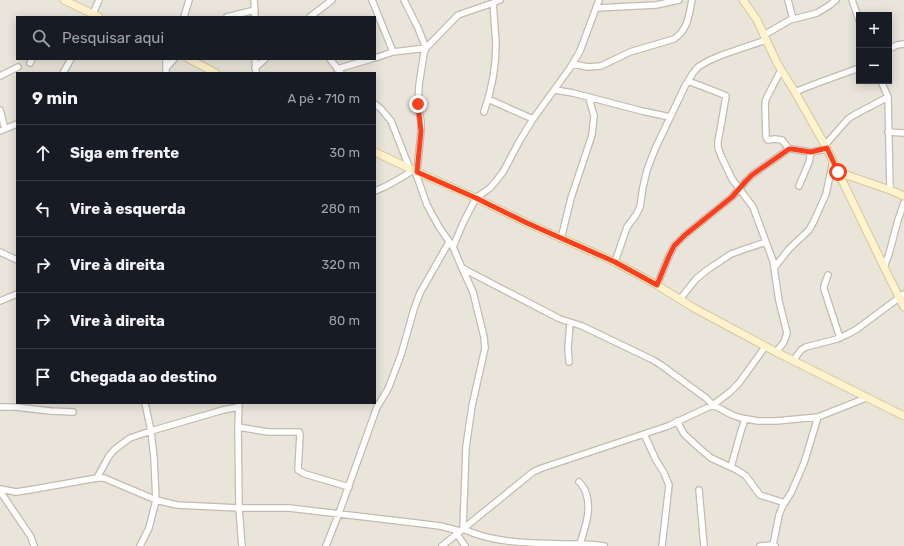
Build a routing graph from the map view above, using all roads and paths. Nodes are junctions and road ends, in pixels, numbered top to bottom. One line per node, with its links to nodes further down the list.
1 (64, 0): 20 (street)
2 (99, 0): 20 (street)
3 (189, 0): 21 (street)
4 (254, 0): 18 (street)
5 (332, 0): 24 (street)
6 (372, 0): 30 (street)
7 (404, 0): 28 (street)
8 (500, 0): 16 (street)
9 (599, 0): 17 (street)
10 (678, 0): 17 (street)
11 (692, 0): 39 (street)
12 (743, 0): 26 (street)
13 (788, 0): 25 (street)
14 (836, 0): 25 (street)
15 (852, 0): 19 (street)
16 (493, 4): 28 (street); 55 (street)
17 (596, 8): 39 (street)
18 (255, 10): 22 (street); 23 (street)
19 (856, 12)
20 (94, 16)
21 (184, 16)
22 (231, 16)
23 (255, 16)
24 (311, 16)
25 (793, 19): 26 (street)
26 (765, 37): 43 (street); 49 (street)
27 (904, 44): 29 (street)
28 (426, 48): 30 (street); 70 (street)
29 (891, 48)
30 (393, 52): 31 (street)
31 (376, 58)
32 (70, 60): 46 (street)
33 (173, 60): 42 (street)
34 (191, 60): 47 (street)
35 (255, 60): 44 (street)
36 (264, 60): 44 (street)
37 (331, 60): 45 (street)
38 (368, 60): 45 (street)
39 (573, 64): 51 (street)
40 (18, 67): 48 (street)
41 (856, 69): 52 (street)
42 (166, 70)
43 (781, 70): 52 (street); 66 (street)
44 (255, 71)
45 (339, 71)
46 (63, 72)
47 (214, 72)
48 (0, 76)
49 (688, 81): 59 (street); 73 (street)
50 (883, 84): 53 (street)
51 (555, 90): 54 (street); 60 (street)
52 (795, 92): 65 (street)
53 (888, 97): 63 (street); 65 (street)
54 (590, 98): 59 (street); 79 (street)
55 (488, 99): 58 (street); 60 (street)
56 (376, 105): 70 (street)
57 (0, 110): 62 (street)
58 (484, 112)
59 (670, 117): 84 (street)
60 (533, 119): 77 (street)
61 (16, 124): 62 (street)
62 (3, 130)
63 (888, 132): 64 (street); 74 (street)
64 (904, 133)
65 (826, 147): 68 (street); 69 (street)
66 (789, 149): 68 (street); 73 (street)
67 (376, 152): 70 (street)
68 (811, 152): 72 (street)
69 (833, 161): 71 (street); 87 (street)
70 (414, 170): 75 (street); 77 (street); 81 (street)
71 (838, 172): 74 (street); 85 (street)
72 (798, 186)
73 (740, 189): 80 (street); 89 (street)
74 (890, 190): 76 (street)
75 (376, 191)
76 (904, 196)
77 (476, 198): 79 (street); 81 (street)
78 (904, 203): 85 (street)
79 (561, 239): 84 (street)
80 (766, 242): 87 (street); 92 (street)
81 (451, 244): 86 (street); 117 (street)
82 (0, 252): 83 (street)
83 (16, 260)
84 (615, 262): 89 (street)
85 (884, 267): 91 (street)
86 (462, 268): 95 (street); 124 (street)
87 (774, 268): 98 (street)
88 (828, 275): 96 (street)
89 (657, 285): 92 (street)
90 (16, 294): 93 (street)
91 (902, 296): 94 (street); 96 (street)
92 (680, 299): 97 (street)
93 (0, 301)
94 (904, 307)
95 (570, 322): 100 (street); 104 (street)
96 (840, 338): 99 (street)
97 (765, 347): 98 (street); 104 (street)
98 (776, 352): 99 (street)
99 (793, 361): 101 (street)
100 (569, 362)
101 (866, 398): 107 (street); 108 (street)
102 (145, 404): 112 (street)
103 (238, 405): 111 (street); 112 (street)
104 (713, 405): 109 (street); 110 (street)
105 (0, 407): 106 (street)
106 (73, 412)
107 (904, 416)
108 (818, 417): 109 (street); 121 (street)
109 (746, 419): 114 (street)
110 (677, 421): 113 (street); 114 (street)
111 (238, 427): 117 (street); 122 (street)
112 (151, 431): 115 (street); 120 (street)
113 (644, 434): 124 (street); 135 (street)
114 (731, 467): 121 (street)
115 (97, 478): 119 (street); 120 (street)
116 (579, 482): 125 (street)
117 (348, 487): 123 (street)
118 (699, 490): 136 (street)
119 (0, 491): 128 (street)
120 (156, 500): 122 (street); 129 (street)
121 (785, 503): 127 (street)
122 (239, 508): 123 (street); 130 (street)
123 (339, 513): 124 (street); 131 (street)
124 (460, 531): 126 (street); 132 (street); 133 (street)
125 (580, 544): 126 (street); 134 (street)
126 (571, 545)
127 (774, 545): 137 (street)
128 (34, 546)
129 (140, 546)
130 (242, 546)
131 (326, 546)
132 (442, 546)
133 (465, 546)
134 (604, 546)
135 (662, 546)
136 (704, 546)
137 (760, 546)

